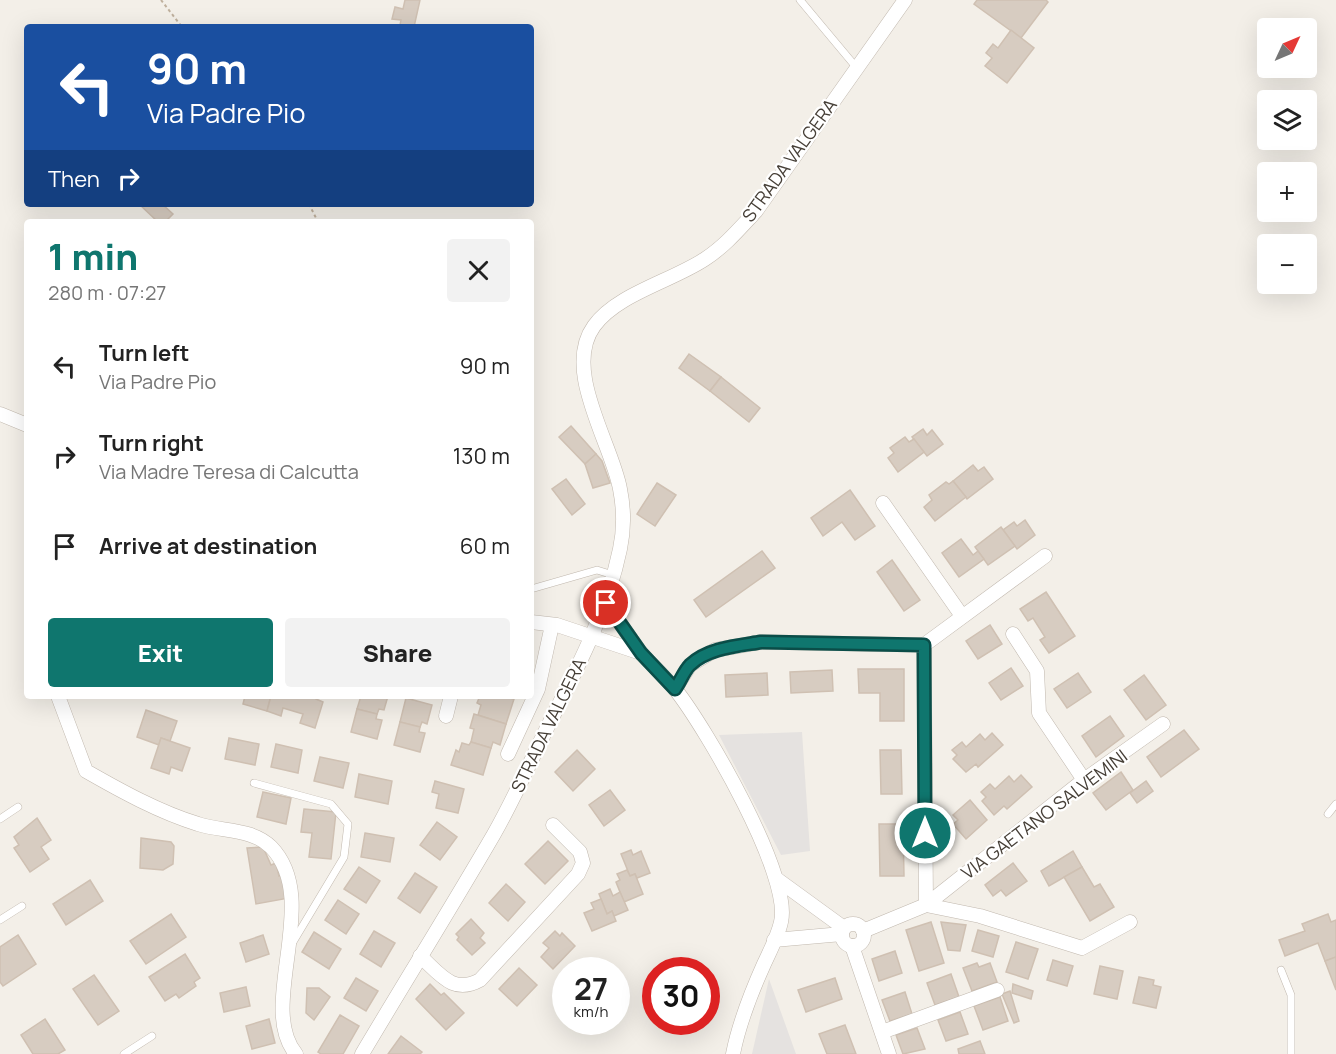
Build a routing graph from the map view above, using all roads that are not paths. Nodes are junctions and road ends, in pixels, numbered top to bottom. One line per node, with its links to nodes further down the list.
1 (800, 0): 3 (lane)
2 (905, 0): 3 (street, STRADA VALGERA)
3 (856, 67): 8 (street, STRADA VALGERA)
4 (0, 414): 5 (street)
5 (24, 424)
6 (883, 503): 11 (street)
7 (1045, 556): 11 (street)
8 (613, 575): 9 (lane); 10 (street, STRADA VALGERA)
9 (534, 588)
10 (606, 603): 15 (street, STRADA VALGERA); 17 (street)
11 (962, 616): 16 (street)
12 (534, 622): 13 (street)
13 (552, 625): 15 (street); 19 (street)
14 (1012, 634): 26 (street)
15 (593, 635): 17 (street); 43 (street, STRADA VALGERA)
16 (924, 645): 18 (street); 34 (street)
17 (641, 653): 18 (street)
18 (675, 689): 33 (street)
19 (534, 698)
20 (59, 699): 42 (street)
21 (450, 699): 23 (street)
22 (533, 699): 25 (street)
23 (446, 716)
24 (1163, 724): 26 (street, VIA GAETANO SALVEMINI)
25 (508, 754)
26 (1084, 780): 34 (street, VIA GAETANO SALVEMINI)
27 (254, 783): 42 (lane)
28 (1336, 804): 30 (lane)
29 (18, 807): 31 (lane)
30 (1328, 814)
31 (0, 819)
32 (553, 825): 43 (street)
33 (778, 880): 38 (street); 40 (street)
34 (926, 905): 37 (street); 39 (street, VIA GAETANO SALVEMINI)
35 (22, 906): 36 (lane)
36 (0, 920)
37 (1130, 922)
38 (843, 931): 39 (street); 40 (street); 41 (street)
39 (863, 931): 41 (street)
40 (774, 940): 51 (street)
41 (852, 946): 46 (street)
42 (287, 952): 49 (street)
43 (420, 956): 50 (street, STRADA VALGERA)
44 (1281, 970): 53 (lane)
45 (997, 990): 46 (street)
46 (882, 1032): 52 (street)
47 (152, 1036): 48 (lane)
48 (124, 1054)
49 (296, 1054)
50 (362, 1054)
51 (733, 1054)
52 (889, 1054)
53 (1291, 1054)

